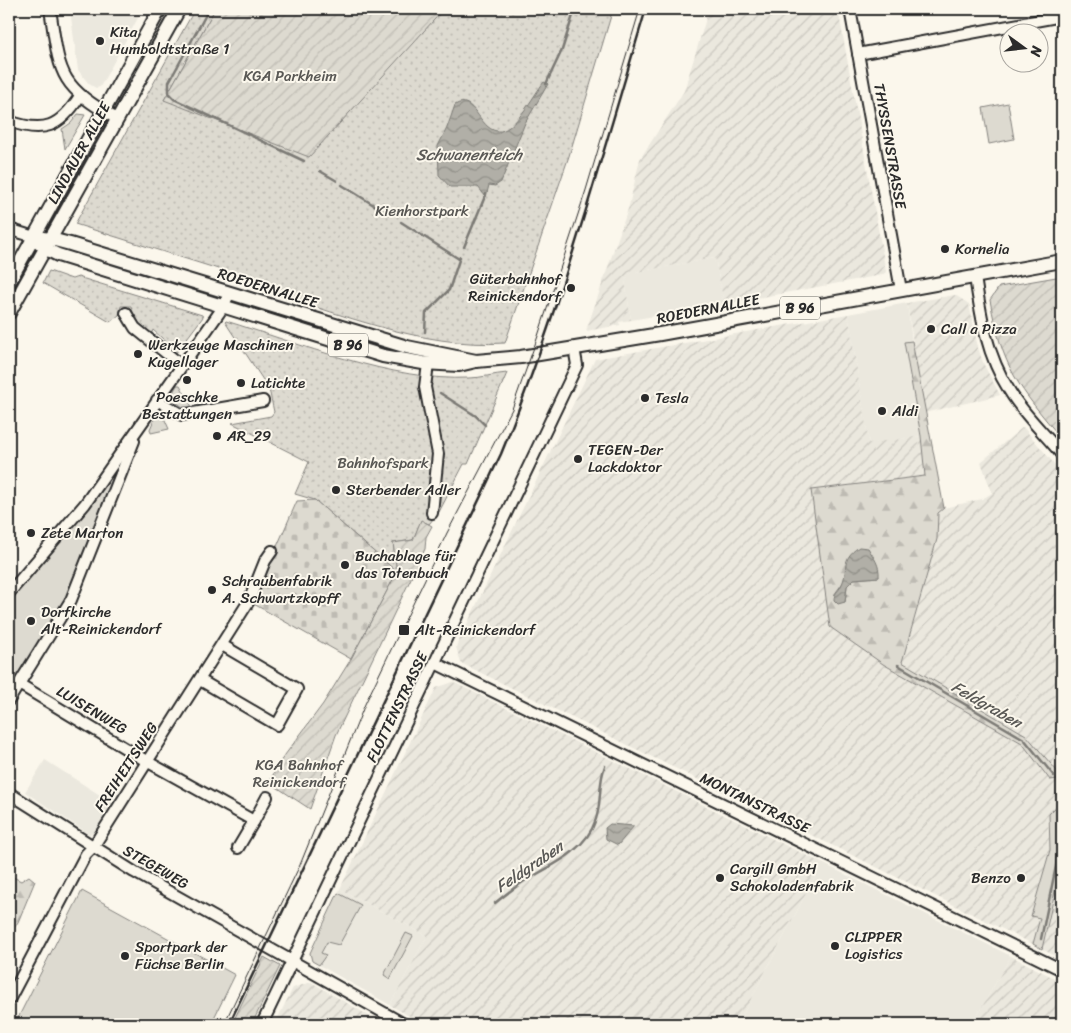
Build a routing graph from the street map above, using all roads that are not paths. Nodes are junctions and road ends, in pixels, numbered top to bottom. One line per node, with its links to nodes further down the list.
1 (50, 9): 7 (street)
2 (160, 9): 8 (main road, LINDAUER ALLEE)
3 (179, 9): 9 (main road, LINDAUER ALLEE)
4 (850, 9): 6 (street, THYSSENSTRASSE)
5 (1062, 16): 6 (street)
6 (858, 54): 17 (street, THYSSENSTRASSE)
7 (80, 96): 8 (street); 10 (street)
8 (103, 111): 9 (street); 12 (main road, LINDAUER ALLEE)
9 (117, 119): 13 (main road, LINDAUER ALLEE)
10 (9, 121)
11 (9, 229): 12 (street)
12 (34, 238): 13 (main road, B 96); 16 (main road, LINDAUER ALLEE)
13 (48, 244): 18 (main road, ROEDERNALLEE / B 96); 19 (main road, ROEDERNALLEE / B 96); 20 (main road, LINDAUER ALLEE)
14 (1062, 261): 15 (main road, ROEDERNALLEE / B 96)
15 (975, 277): 17 (main road, ROEDERNALLEE / B 96); 29 (street)
16 (9, 282)
17 (901, 290): 22 (main road, ROEDERNALLEE / B 96)
18 (230, 293): 19 (street); 23 (main road, ROEDERNALLEE / B 96)
19 (223, 307): 24 (main road, ROEDERNALLEE / B 96); 25 (street)
20 (9, 313)
21 (126, 313): 25 (street)
22 (574, 348): 23 (main road, ROEDERNALLEE / B 96); 34 (street, FLOTTENSTRASSE)
23 (476, 361): 24 (main road, ROEDERNALLEE / B 96)
24 (428, 364): 30 (street)
25 (181, 365): 26 (street)
26 (157, 400): 27 (street); 28 (street)
27 (263, 401)
28 (140, 425): 32 (street); 36 (street)
29 (1062, 455)
30 (432, 512)
31 (272, 551): 33 (street, FREIHEITSWEG)
32 (9, 593)
33 (222, 645): 35 (street, FREIHEITSWEG); 35 (street)
34 (435, 663): 44 (street, FLOTTENSTRASSE); 45 (street, MONTANSTRASSE)
35 (200, 680): 38 (street, FREIHEITSWEG)
36 (19, 684): 37 (street); 38 (street, LUISENWEG)
37 (9, 700)
38 (148, 762): 41 (street, LUISENWEG); 42 (street, FREIHEITSWEG)
39 (9, 793): 42 (street, STEGEWEG)
40 (268, 796): 41 (street)
41 (254, 821): 43 (street)
42 (92, 847): 44 (street, STEGEWEG); 46 (street, FREIHEITSWEG)
43 (238, 848)
44 (292, 961): 47 (street, FLOTTENSTRASSE); 48 (street, STEGEWEG)
45 (1062, 970)
46 (9, 1000)
47 (262, 1024)
48 (404, 1024)

